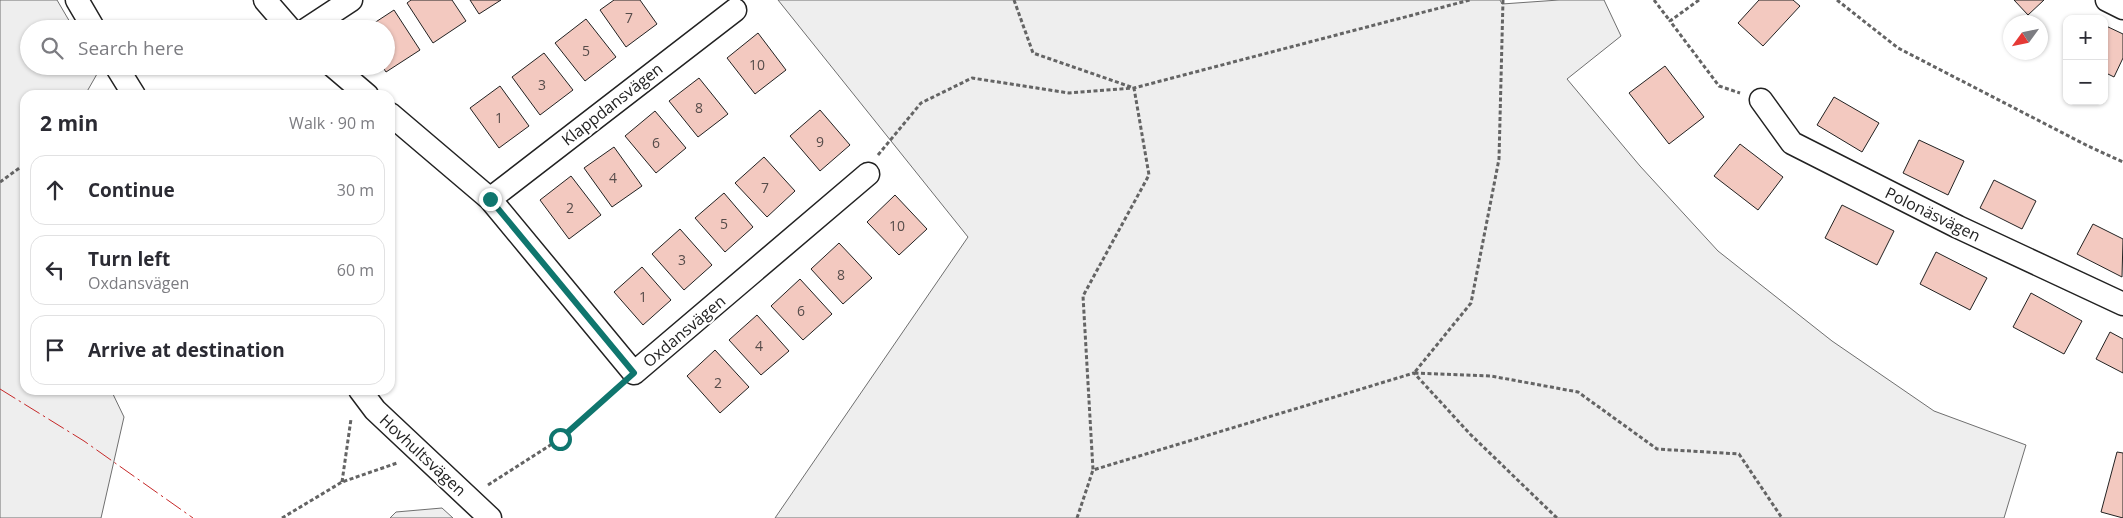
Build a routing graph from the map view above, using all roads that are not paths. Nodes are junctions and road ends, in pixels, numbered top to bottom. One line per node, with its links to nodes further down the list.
1 (77, 0): 7 (street)
2 (265, 0): 8 (street)
3 (351, 0): 9 (street)
4 (2107, 0): 5 (street)
5 (2123, 8)
6 (735, 10): 17 (street, Klappdansvägen)
7 (89, 20)
8 (282, 20)
9 (321, 20)
10 (122, 75): 12 (street)
11 (344, 75): 13 (street)
12 (131, 90)
13 (361, 90)
14 (1761, 100): 18 (street, Polonäsvägen)
15 (395, 118): 17 (street, Oxdansvägen)
16 (868, 174): 17 (street, Oxdansvägen)
17 (490, 199)
18 (2123, 304)
19 (364, 395): 20 (street, Hovhultsvägen)
20 (490, 518)

